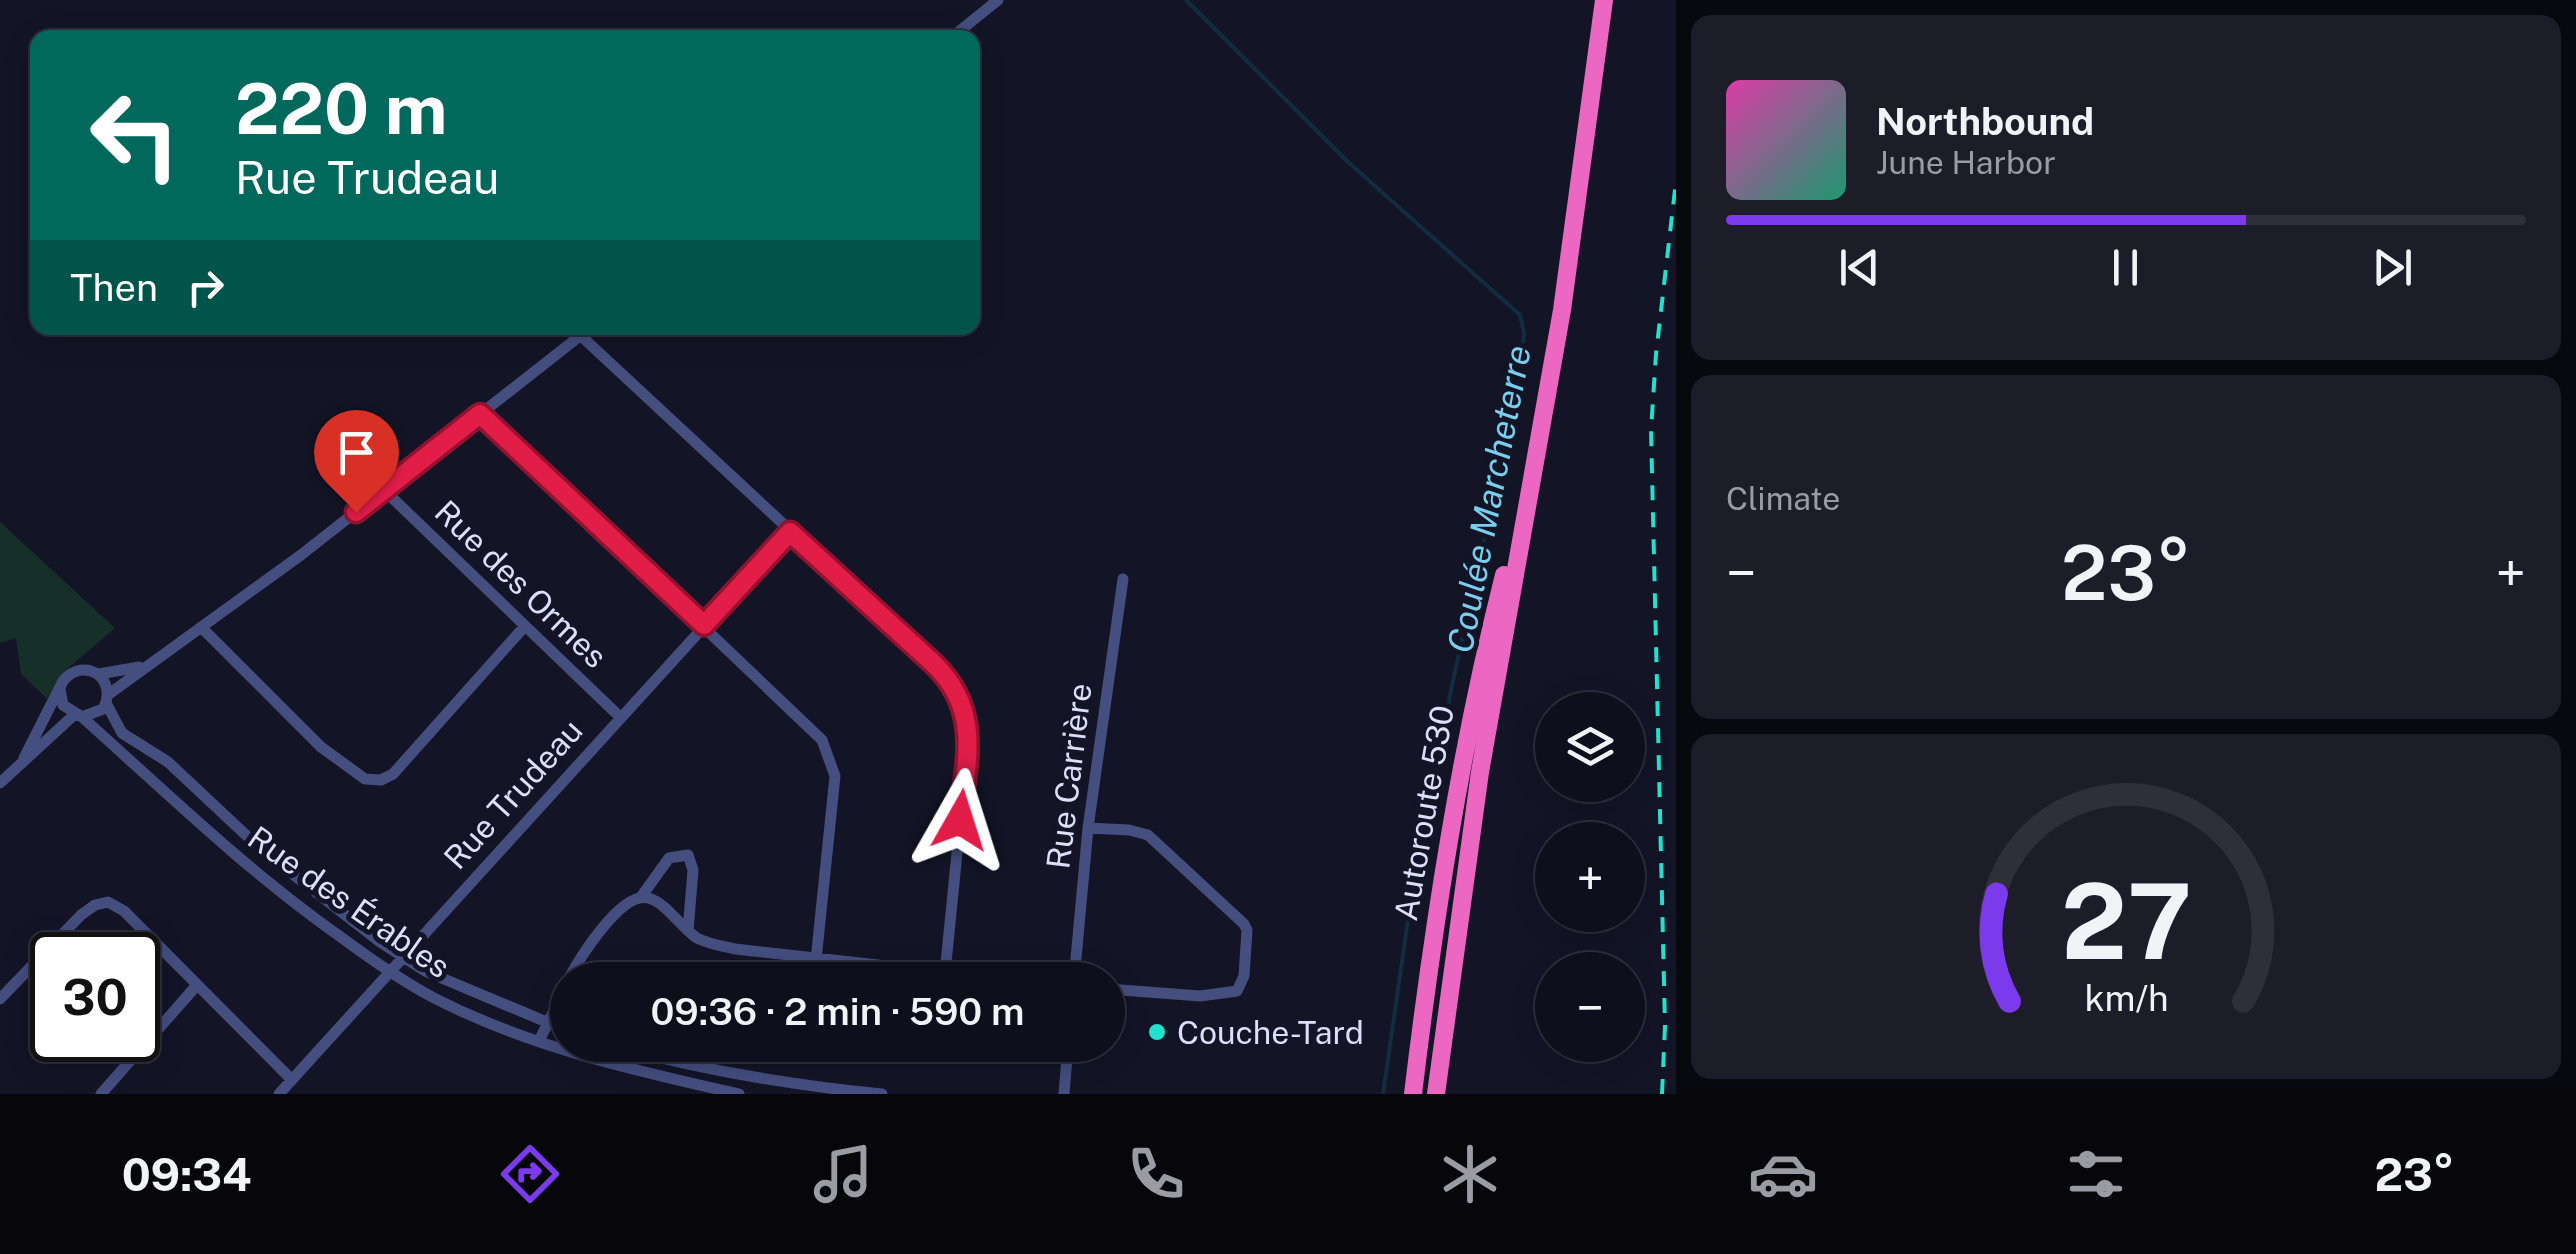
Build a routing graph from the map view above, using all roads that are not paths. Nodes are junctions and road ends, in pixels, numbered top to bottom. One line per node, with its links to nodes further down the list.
1 (998, 0): 3 (street)
2 (1604, 0): 7 (highway, Autoroute 530)
3 (961, 30)
4 (580, 335): 6 (street)
5 (589, 335): 9 (street)
6 (480, 414): 8 (street); 11 (street)
7 (1541, 429): 48 (highway, Autoroute 530); 49 (highway, Autoroute 530)
8 (384, 490): 12 (street, Rue des Ormes); 13 (street)
9 (790, 532): 11 (street, Rue Trudeau); 29 (street)
10 (1122, 578): 22 (street, Rue Carrière)
11 (704, 625): 19 (street, Rue Trudeau); 26 (street)
12 (525, 626): 13 (street); 19 (street, Rue des Ormes)
13 (201, 627): 14 (street)
14 (148, 665): 15 (street); 17 (street)
15 (99, 674): 16 (street); 17 (street)
16 (60, 689): 18 (street); 20 (street)
17 (108, 699): 18 (street); 25 (street, Rue des Érables)
18 (78, 716): 20 (street); 31 (street, Rue des Érables)
19 (620, 717): 25 (street, Rue Trudeau)
20 (24, 758): 21 (street)
21 (0, 783)
22 (1088, 828): 30 (street, Rue Carrière); 33 (street)
23 (640, 898): 24 (street); 24 (street); 27 (street)
24 (688, 931): 26 (street)
25 (402, 958): 31 (street, Rue Trudeau); 36 (street, Rue des Érables)
26 (816, 960): 28 (street)
27 (579, 962)
28 (836, 962)
29 (946, 962)
30 (1076, 962)
31 (390, 972): 38 (street, Rue des Érables); 42 (street, Rue Trudeau)
32 (197, 984): 34 (street); 42 (street); 43 (street)
33 (1125, 990)
34 (0, 999)
35 (550, 1017): 36 (street)
36 (547, 1023): 37 (street, Rue des Érables); 38 (street)
37 (550, 1024)
38 (538, 1041): 45 (street, Rue des Érables)
39 (686, 1062): 41 (street)
40 (1067, 1062): 47 (street)
41 (748, 1076): 45 (street); 46 (street)
42 (292, 1080): 44 (street, Rue Trudeau)
43 (101, 1094)
44 (279, 1094)
45 (742, 1094)
46 (882, 1094)
47 (1064, 1094)
48 (1413, 1094)
49 (1436, 1094)

